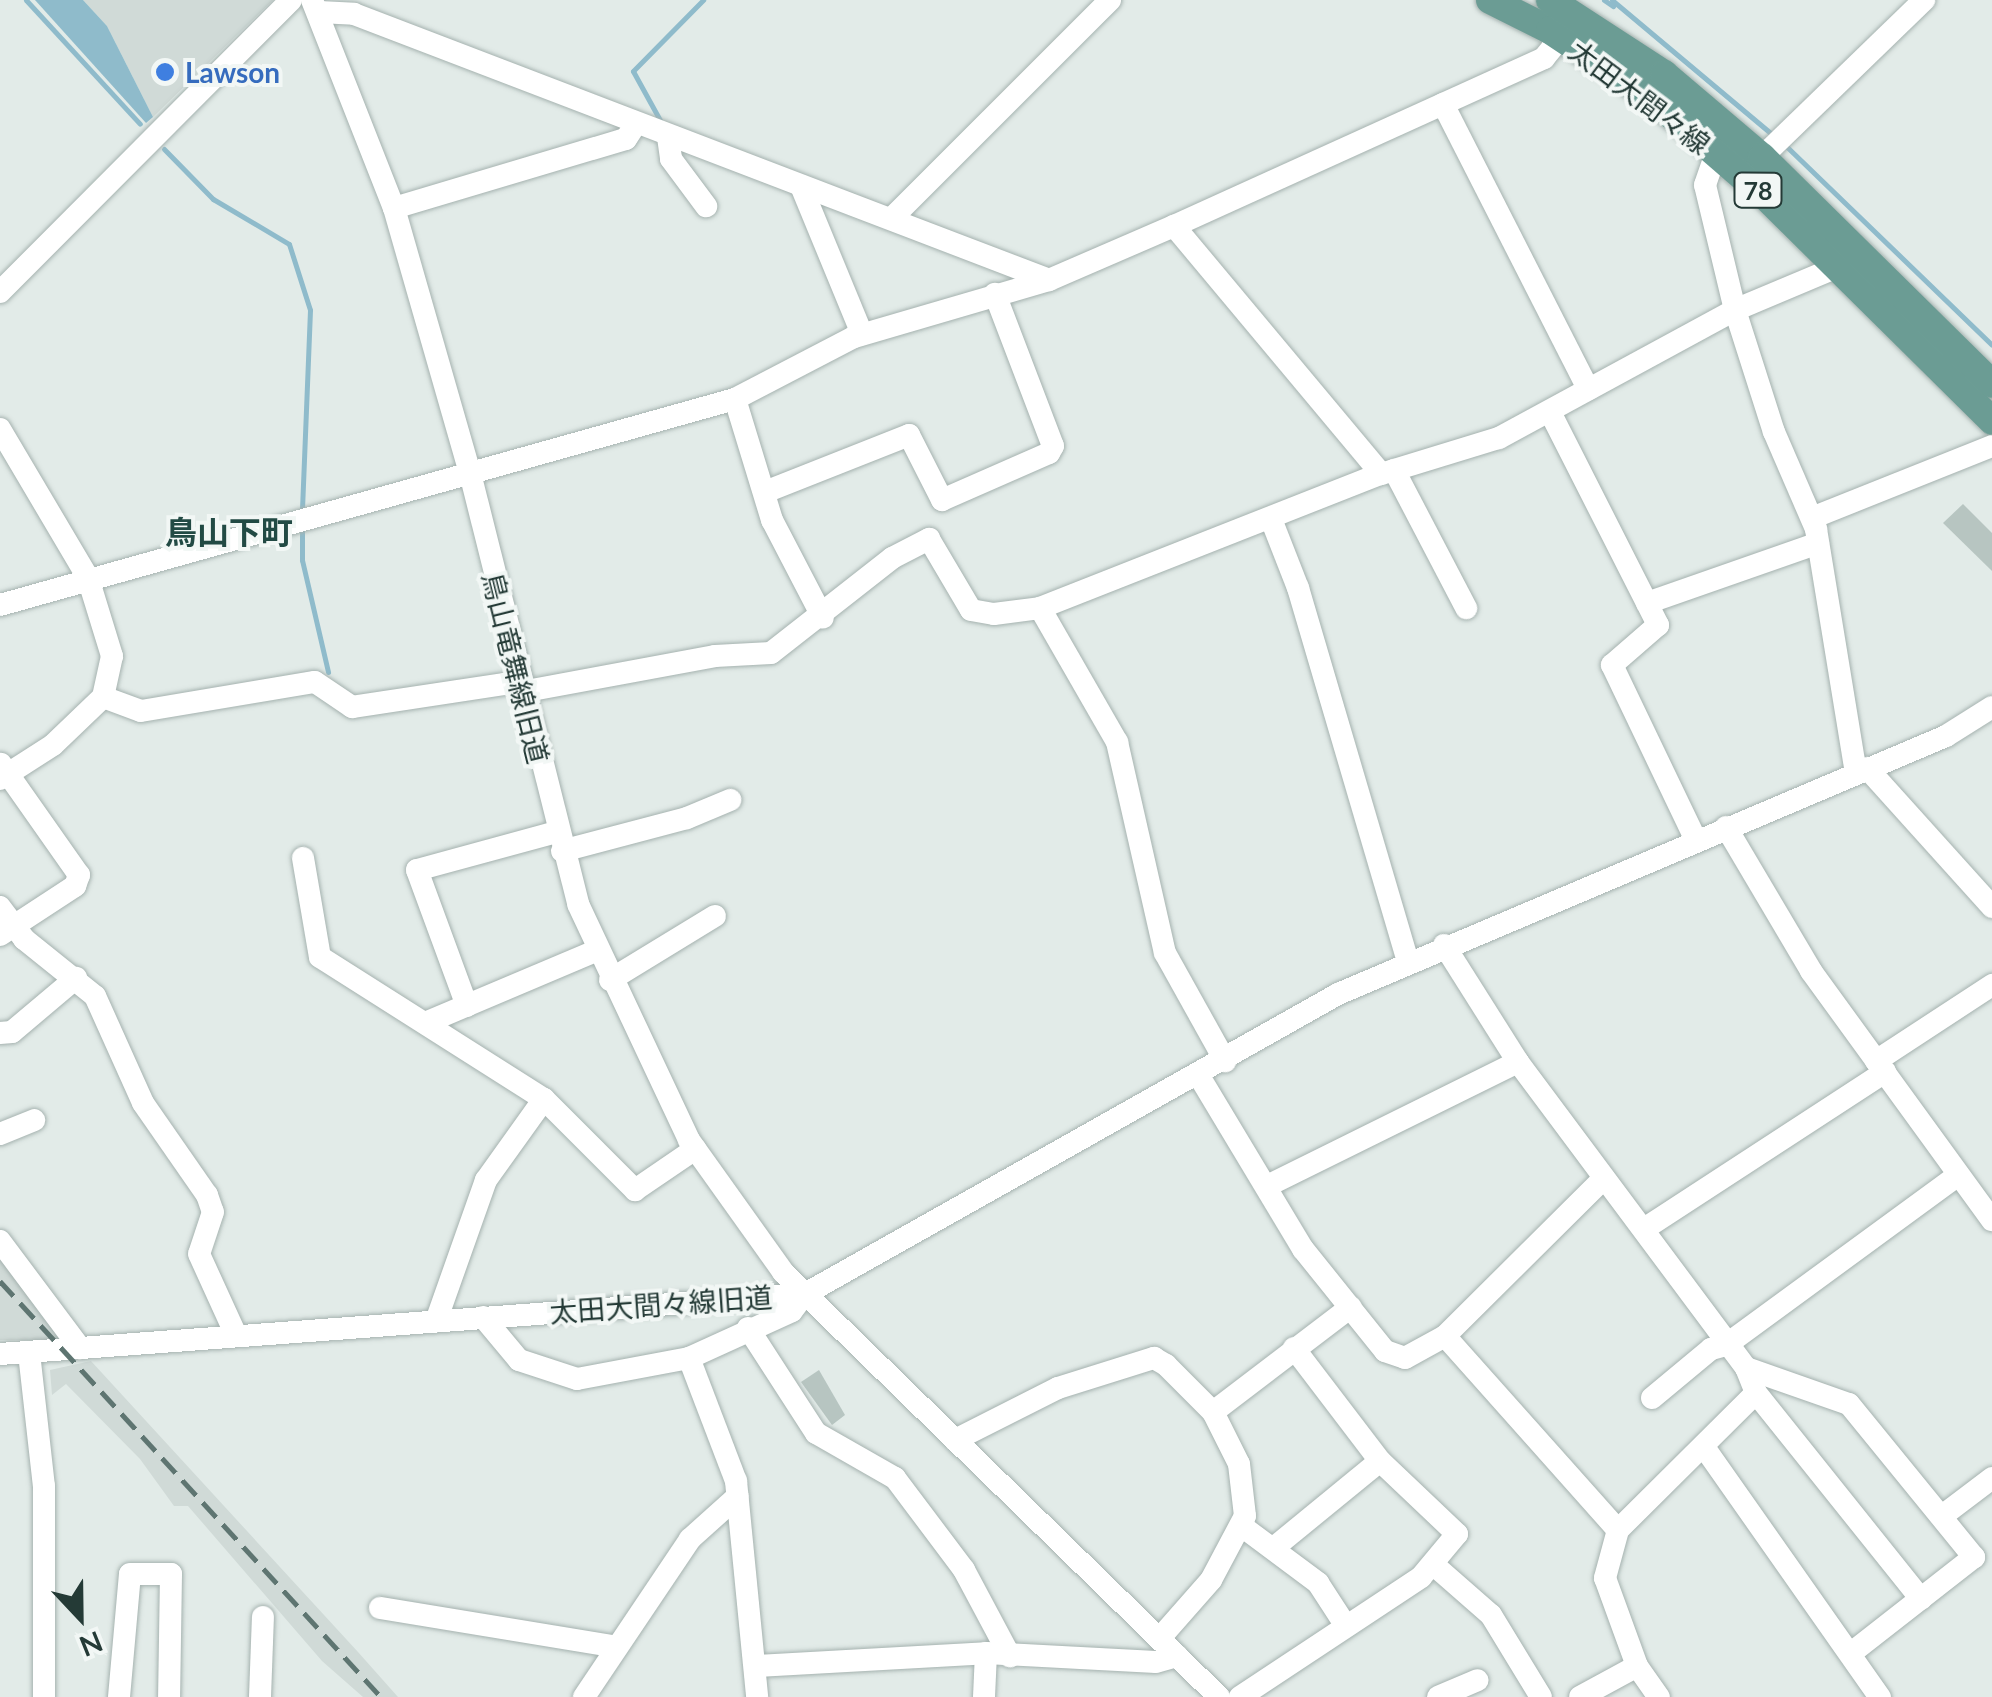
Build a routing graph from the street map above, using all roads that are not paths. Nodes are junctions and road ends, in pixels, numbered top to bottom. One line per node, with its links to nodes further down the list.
1 (291, 0): 20 (street)
2 (1110, 0): 16 (street)
3 (1490, 0): 7 (main road, 太田大間々線 / 78)
4 (1551, 0): 12 (main road, 太田大間々線 / 78)
5 (1924, 0): 12 (street)
6 (316, 6): 9 (street); 15 (street, 鳥山竜舞線旧道)
7 (1560, 37): 8 (street); 11 (main road, 太田大間々線 / 78)
8 (1443, 104): 17 (street); 25 (street)
9 (635, 125): 10 (street); 15 (street)
10 (668, 138): 13 (street); 14 (street)
11 (1716, 153): 18 (main road, 太田大間々線 / 78); 22 (street)
12 (1762, 157): 24 (main road, 太田大間々線 / 78)
13 (801, 186): 16 (street); 23 (street)
14 (706, 206)
15 (394, 208): 32 (street, 鳥山竜舞線旧道)
16 (894, 217): 19 (street)
17 (1174, 226): 19 (street); 31 (street)
18 (1836, 268): 22 (street); 28 (main road, 太田大間々線 / 78)
19 (1049, 280): 21 (street)
20 (0, 292)
21 (995, 294): 23 (street); 33 (street)
22 (1734, 310): 25 (street); 34 (street)
23 (862, 334): 26 (street)
24 (1992, 384)
25 (1588, 389): 27 (street)
26 (736, 399): 32 (street); 33 (street)
27 (1550, 412): 31 (street); 38 (street)
28 (1992, 421)
29 (0, 429): 37 (street)
30 (1992, 446): 34 (street)
31 (1387, 472): 35 (street); 41 (street)
32 (471, 477): 37 (street); 43 (street, 鳥山竜舞線旧道)
33 (765, 492): 42 (street)
34 (1812, 518): 36 (street)
35 (1271, 519): 40 (street); 59 (street)
36 (1818, 543): 38 (street); 46 (street)
37 (88, 578): 39 (street); 44 (street)
38 (1647, 602): 50 (street)
39 (0, 606)
40 (1040, 608): 42 (street); 66 (street)
41 (1466, 608)
42 (823, 618): 43 (street)
43 (519, 687): 44 (street); 51 (street, 鳥山竜舞線旧道)
44 (103, 696): 47 (street)
45 (1992, 707): 46 (street)
46 (1861, 770): 49 (street); 54 (street)
47 (2, 772): 56 (street)
48 (730, 800): 51 (street)
49 (1726, 828): 50 (street); 68 (street)
50 (1696, 840): 57 (street)
51 (560, 842): 58 (street, 鳥山竜舞線旧道); 63 (street)
52 (303, 858): 64 (street)
53 (0, 907): 56 (street)
54 (1992, 907)
55 (716, 916): 61 (street)
56 (7, 931): 60 (street)
57 (1444, 946): 59 (street); 67 (street)
58 (596, 951): 61 (street, 鳥山竜舞線旧道); 63 (street)
59 (1408, 962): 66 (street)
60 (76, 978): 65 (street); 85 (street)
61 (610, 980): 73 (street, 鳥山竜舞線旧道)
62 (1992, 984): 68 (street)
63 (466, 1006): 64 (street)
64 (430, 1022): 70 (street)
65 (0, 1033)
66 (1225, 1061): 69 (street)
67 (1518, 1062): 75 (street); 76 (street)
68 (1880, 1067): 74 (street); 78 (street)
69 (1199, 1076): 76 (street); 80 (street)
70 (544, 1099): 73 (street); 83 (street)
71 (34, 1120): 72 (street)
72 (0, 1134)
73 (695, 1150): 80 (street, 鳥山竜舞線旧道)
74 (1958, 1175): 77 (street); 87 (street)
75 (1604, 1178): 78 (street); 86 (street)
76 (1267, 1186): 81 (street)
77 (1992, 1220)
78 (1644, 1229): 87 (street)
79 (0, 1241): 88 (street)
80 (805, 1294): 82 (street, 太田大間々線旧道); 84 (street); 97 (street, 太田大間々線旧道)
81 (1351, 1307): 86 (street); 89 (street)
82 (482, 1317): 83 (street, 太田大間々線旧道); 92 (street)
83 (436, 1321): 85 (street, 太田大間々線旧道)
84 (748, 1328): 92 (street); 114 (street)
85 (235, 1333): 88 (street, 太田大間々線旧道)
86 (1445, 1336): 103 (street)
87 (1726, 1344): 93 (street); 95 (street)
88 (80, 1348): 90 (street, 太田大間々線旧道)
89 (1294, 1348): 96 (street); 99 (street)
90 (29, 1353): 91 (street, 太田大間々線旧道); 119 (street)
91 (0, 1354)
92 (689, 1358): 101 (street)
93 (1746, 1368): 94 (street); 102 (street)
94 (1756, 1393): 98 (street); 107 (street)
95 (1652, 1398)
96 (1213, 1412): 97 (street); 104 (street)
97 (955, 1440): 111 (street, 太田大間々線旧道)
98 (1704, 1447): 103 (street); 113 (street)
99 (1380, 1461): 105 (street); 106 (street)
100 (1992, 1478): 102 (street)
101 (738, 1496): 112 (street); 116 (street)
102 (1942, 1516): 107 (street)
103 (1618, 1530): 117 (street)
104 (1239, 1534): 105 (street); 111 (street)
105 (1276, 1546): 110 (street)
106 (1435, 1566): 110 (street); 129 (street)
107 (1921, 1599): 113 (street)
108 (380, 1608): 112 (street)
109 (263, 1616): 122 (street)
110 (1344, 1623): 127 (street)
111 (1160, 1638): 115 (street, 太田大間々線旧道)
112 (617, 1647): 123 (street)
113 (1851, 1652): 132 (street)
114 (998, 1654): 115 (street); 116 (street); 125 (street)
115 (1176, 1656): 126 (street, 太田大間々線旧道)
116 (757, 1666): 124 (street)
117 (1637, 1666): 130 (street); 131 (street)
118 (1478, 1680): 128 (street)
119 (44, 1697)
120 (119, 1697): 121 (street)
121 (168, 1697)
122 (260, 1697)
123 (584, 1697)
124 (758, 1697)
125 (984, 1697)
126 (1219, 1697)
127 (1240, 1697)
128 (1438, 1697)
129 (1541, 1697)
130 (1580, 1697)
131 (1659, 1697)
132 (1880, 1697)

